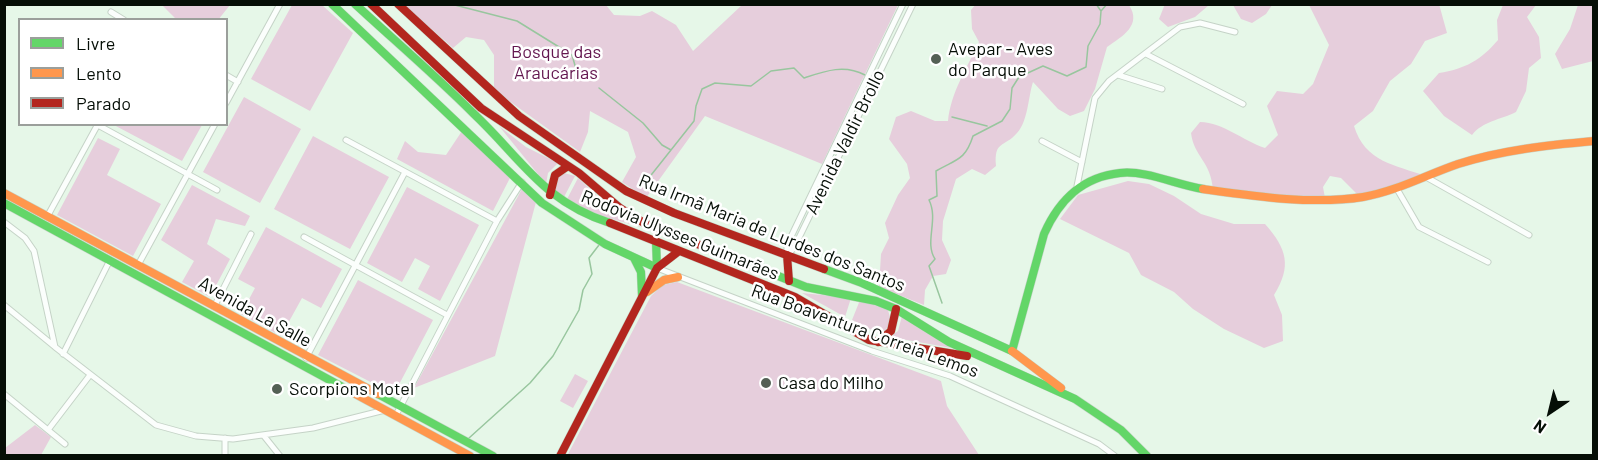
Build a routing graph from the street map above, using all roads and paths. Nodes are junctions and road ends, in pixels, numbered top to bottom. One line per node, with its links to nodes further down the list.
1 (280, 4): 14 (street)
2 (332, 4): 29 (main road, Rua Boaventura Correia Lemos)
3 (355, 4): 34 (main road, Rodovia Ulysses Guimarães)
4 (371, 4): 25 (main road, Rodovia Ulysses Guimarães)
5 (399, 4): 50 (main road, Rua Irmã Maria de Lurdes dos Santos)
6 (903, 4): 50 (street, Avenida Valdir Brollo)
7 (913, 4): 50 (street, Avenida Valdir Brollo)
8 (111, 12): 9 (street)
9 (121, 18)
10 (1235, 32): 11 (street)
11 (1146, 54): 12 (street); 17 (street)
12 (1118, 75): 15 (street); 24 (street)
13 (228, 76): 14 (street)
14 (238, 82): 16 (street)
15 (1162, 89)
16 (228, 100)
17 (1243, 104)
18 (96, 126): 36 (street)
19 (99, 126): 27 (street)
20 (214, 126): 27 (street)
21 (346, 140): 26 (street)
22 (1042, 141): 24 (street)
23 (1593, 141): 28 (main road)
24 (1082, 162): 30 (street)
25 (568, 166): 34 (main road); 50 (main road, Rodovia Ulysses Guimarães)
26 (405, 172): 37 (street); 49 (street)
27 (188, 174): 32 (street); 48 (street)
28 (1424, 177): 31 (main road); 41 (street)
29 (522, 182): 37 (street); 45 (main road, Rua Boaventura Correia Lemos)
30 (1077, 186): 31 (main road); 63 (main road)
31 (1397, 189): 47 (street)
32 (217, 190)
33 (4, 193): 36 (main road, Avenida La Salle)
34 (550, 195): 43 (main road, Rodovia Ulysses Guimarães)
35 (4, 203): 46 (main road, Avenida La Salle)
36 (47, 217): 48 (main road, Avenida La Salle)
37 (496, 221): 59 (street)
38 (7, 224): 39 (street); 61 (street)
39 (4, 232)
40 (251, 234): 57 (street)
41 (1529, 235)
42 (304, 237): 49 (street)
43 (656, 241): 44 (main road, Rodovia Ulysses Guimarães); 51 (main road)
44 (679, 251): 51 (main road); 60 (main road, Rodovia Ulysses Guimarães)
45 (634, 258): 51 (main road, Rua Boaventura Correia Lemos); 55 (main road)
46 (110, 260): 54 (main road, Avenida La Salle); 64 (street)
47 (1488, 262)
48 (138, 265): 54 (main road, Avenida La Salle)
49 (355, 265): 59 (street); 65 (street)
50 (778, 265): 53 (main road, Rodovia Ulysses Guimarães); 53 (main road); 63 (main road, Rua Irmã Maria de Lurdes dos Santos)
51 (657, 268): 52 (street, Rua Boaventura Correia Lemos); 55 (main road)
52 (678, 277): 55 (main road); 82 (street, Rua Boaventura Correia Lemos)
53 (789, 281): 58 (main road, Rodovia Ulysses Guimarães)
54 (166, 286): 57 (main road, Avenida La Salle); 62 (main road, Avenida La Salle)
55 (642, 296): 81 (main road)
56 (4, 305): 61 (street)
57 (214, 307): 62 (main road, Avenida La Salle)
58 (896, 309): 60 (main road); 66 (main road, Rodovia Ulysses Guimarães)
59 (447, 315): 70 (street)
60 (878, 342): 66 (main road, Rodovia Ulysses Guimarães)
61 (55, 347): 64 (street)
62 (282, 350): 65 (main road, Avenida La Salle); 71 (main road, Avenida La Salle)
63 (1012, 351): 69 (main road, Rua Irmã Maria de Lurdes dos Santos)
64 (63, 354): 67 (street)
65 (306, 358): 70 (main road, Avenida La Salle)
66 (987, 361): 69 (main road, Rodovia Ulysses Guimarães)
67 (90, 375): 73 (street); 75 (street)
68 (4, 394): 73 (street)
69 (1075, 399): 83 (main road, Rodovia Ulysses Guimarães)
70 (401, 406): 72 (street); 80 (main road, Avenida La Salle)
71 (387, 409): 72 (main road, Avenida La Salle); 74 (street)
72 (396, 415): 79 (main road, Avenida La Salle)
73 (48, 430): 76 (street)
74 (264, 436): 75 (street); 78 (street)
75 (225, 438): 77 (street)
76 (65, 444)
77 (225, 456)
78 (280, 456)
79 (470, 456)
80 (493, 456)
81 (560, 456)
82 (1115, 456)
83 (1147, 456)

